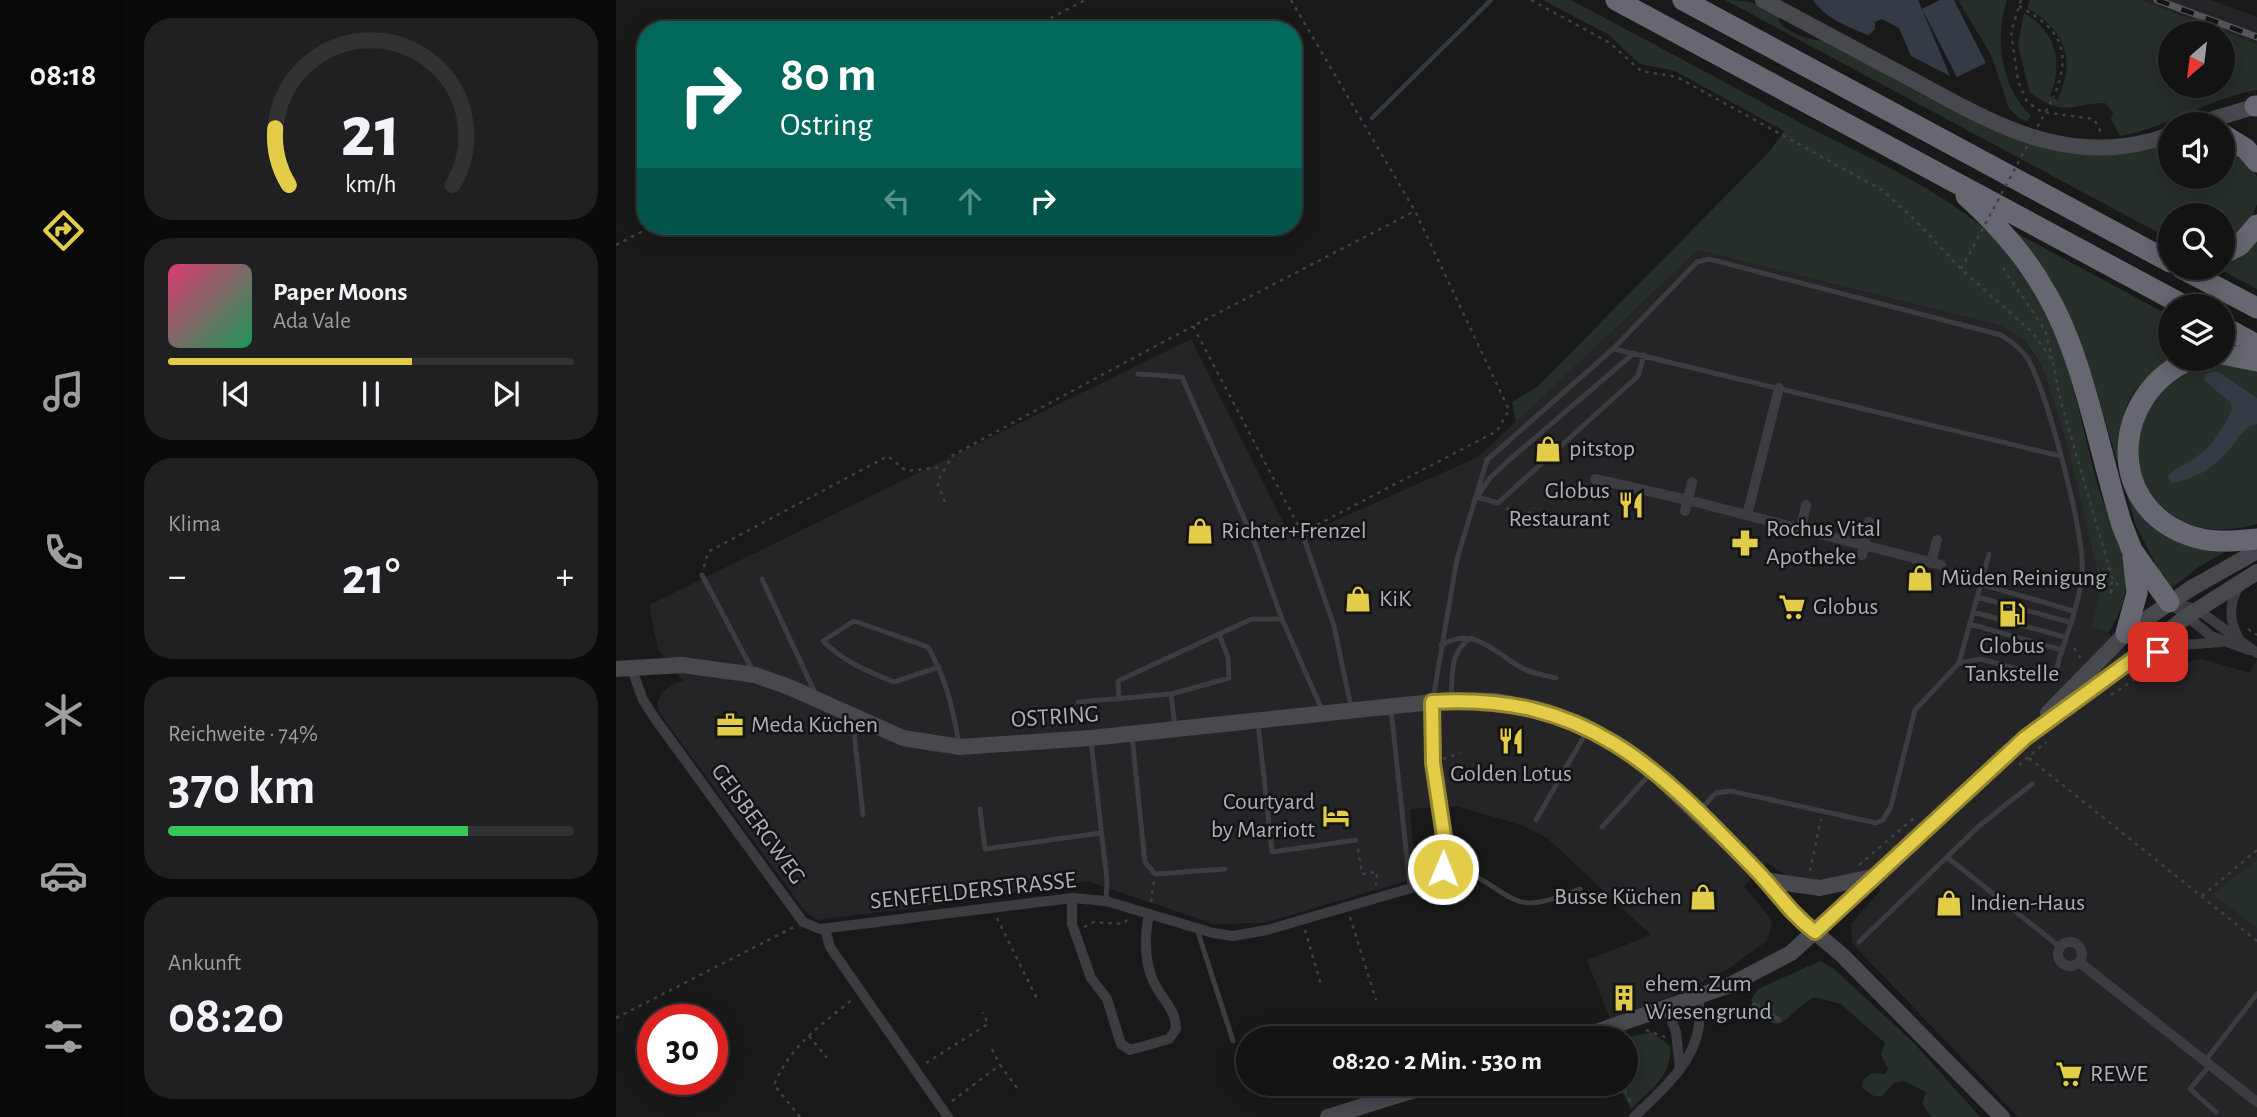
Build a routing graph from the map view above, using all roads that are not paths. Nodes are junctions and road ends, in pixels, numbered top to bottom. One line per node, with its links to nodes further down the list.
1 (1616, 0): 9 (highway)
2 (1683, 0): 10 (highway)
3 (1763, 0): 6 (main road)
4 (2256, 106): 5 (main road)
5 (2235, 112)
6 (2158, 138)
7 (2235, 142): 8 (highway)
8 (2257, 162)
9 (1944, 176): 16 (highway); 41 (highway)
10 (2081, 214): 12 (highway); 14 (highway)
11 (2257, 225): 13 (highway)
12 (2158, 244)
13 (2235, 248)
14 (2158, 256)
15 (2204, 280): 17 (highway)
16 (2163, 294)
17 (2257, 308)
18 (2235, 333): 19 (highway)
19 (2257, 345)
20 (1613, 349): 21 (lane); 28 (lane); 31 (lane)
21 (1635, 352): 22 (lane); 31 (lane)
22 (1644, 355): 27 (lane); 31 (lane)
23 (2235, 357): 24 (highway)
24 (2257, 361)
25 (2168, 371): 39 (highway)
26 (1138, 374): 54 (lane)
27 (1779, 388): 28 (lane); 35 (street)
28 (2060, 456): 51 (lane)
29 (1595, 479): 32 (street)
30 (1692, 482): 32 (street)
31 (1477, 497): 63 (lane)
32 (1688, 500): 34 (street); 35 (street)
33 (1806, 505): 37 (street)
34 (1685, 512)
35 (1747, 515): 37 (street)
36 (1869, 522): 42 (street)
37 (1801, 529): 42 (street)
38 (1302, 533): 79 (lane)
39 (2257, 539)
40 (1937, 540): 42 (street)
41 (2132, 550): 50 (highway); 57 (highway)
42 (1863, 551)
43 (2257, 551): 50 (main road)
44 (1989, 554): 48 (lane)
45 (702, 575): 70 (lane)
46 (2250, 576): 53 (main road); 61 (street)
47 (762, 579): 73 (lane)
48 (1982, 581): 49 (lane); 51 (lane)
49 (1977, 597): 52 (lane); 55 (lane)
50 (2169, 602): 53 (street); 57 (main road)
51 (2073, 611): 55 (lane)
52 (1973, 612): 56 (lane); 59 (lane)
53 (2192, 613): 61 (street); 62 (street); 66 (main road)
54 (1282, 619): 58 (lane); 80 (lane)
55 (2069, 622): 59 (lane)
56 (1970, 624): 64 (lane); 67 (lane)
57 (2126, 633): 87 (main road)
58 (1219, 634): 72 (lane); 74 (lane)
59 (2065, 637): 64 (lane)
60 (1471, 638): 63 (lane); 71 (lane); 75 (lane)
61 (2239, 639): 65 (street)
62 (2224, 642): 65 (street); 66 (street)
63 (1441, 645): 77 (lane)
64 (2062, 650): 67 (lane)
65 (2256, 652)
66 (2133, 659): 87 (main road)
67 (1959, 663): 92 (lane)
68 (939, 667): 68 (lane); 88 (lane)
69 (623, 668): 70 (main road, OSTRING); 108 (street, GEISBERGWEG)
70 (755, 675): 73 (main road, OSTRING)
71 (1556, 678)
72 (1171, 694): 74 (lane); 84 (lane)
73 (818, 699): 81 (main road, OSTRING)
74 (1119, 699): 76 (lane)
75 (1451, 700): 77 (main road, OSTRING); 83 (main road, OSTRING)
76 (1078, 702)
77 (1432, 702): 78 (main road, OSTRING); 100 (street)
78 (1390, 706): 79 (main road, OSTRING); 103 (lane)
79 (1351, 710): 80 (main road, OSTRING)
80 (1323, 713): 82 (main road, OSTRING)
81 (860, 720): 88 (main road, OSTRING); 93 (lane)
82 (1258, 720): 84 (main road, OSTRING); 97 (lane)
83 (1589, 728): 89 (main road, OSTRING); 94 (lane)
84 (1176, 729): 85 (main road, OSTRING)
85 (1131, 733): 86 (main road, OSTRING); 99 (lane)
86 (1091, 737): 88 (main road, OSTRING); 96 (lane)
87 (2025, 738): 101 (main road)
88 (960, 747)
89 (1653, 771): 92 (main road, OSTRING); 95 (lane)
90 (2032, 784): 98 (lane)
91 (980, 808): 96 (lane)
92 (1698, 812): 102 (main road, OSTRING)
93 (863, 815)
94 (1536, 820)
95 (1602, 827)
96 (1101, 833): 106 (lane)
97 (1356, 840)
98 (1947, 857): 111 (lane); 112 (lane)
99 (1225, 869)
100 (1443, 869): 103 (street, SENEFELDERSTRASSE); 104 (lane)
101 (1877, 875): 102 (main road); 110 (main road)
102 (1766, 878): 110 (main road, OSTRING)
103 (1410, 888): 109 (street, SENEFELDERSTRASSE)
104 (1580, 889)
105 (1072, 898): 106 (street, SENEFELDERSTRASSE); 107 (street); 108 (street, SENEFELDERSTRASSE)
106 (1106, 901): 107 (street, SENEFELDERSTRASSE)
107 (1149, 914): 109 (street, SENEFELDERSTRASSE)
108 (825, 929): 126 (street)
109 (1198, 929): 120 (lane)
110 (1815, 932): 115 (main road); 129 (main road, OSTRING)
111 (1859, 942)
112 (2060, 947): 113 (street); 113 (street)
113 (2079, 962): 121 (street)
114 (2257, 994): 121 (lane)
115 (1698, 997): 117 (main road); 122 (street)
116 (1754, 1004): 118 (lane)
117 (1667, 1008): 119 (main road); 122 (street)
118 (1779, 1020)
119 (1614, 1026)
120 (1233, 1041)
121 (2208, 1063): 124 (street); 125 (lane)
122 (1679, 1071): 127 (street)
123 (1395, 1096): 128 (main road)
124 (2257, 1102)
125 (2216, 1112)
126 (945, 1113)
127 (1635, 1115)
128 (1328, 1117)
129 (2002, 1117)

